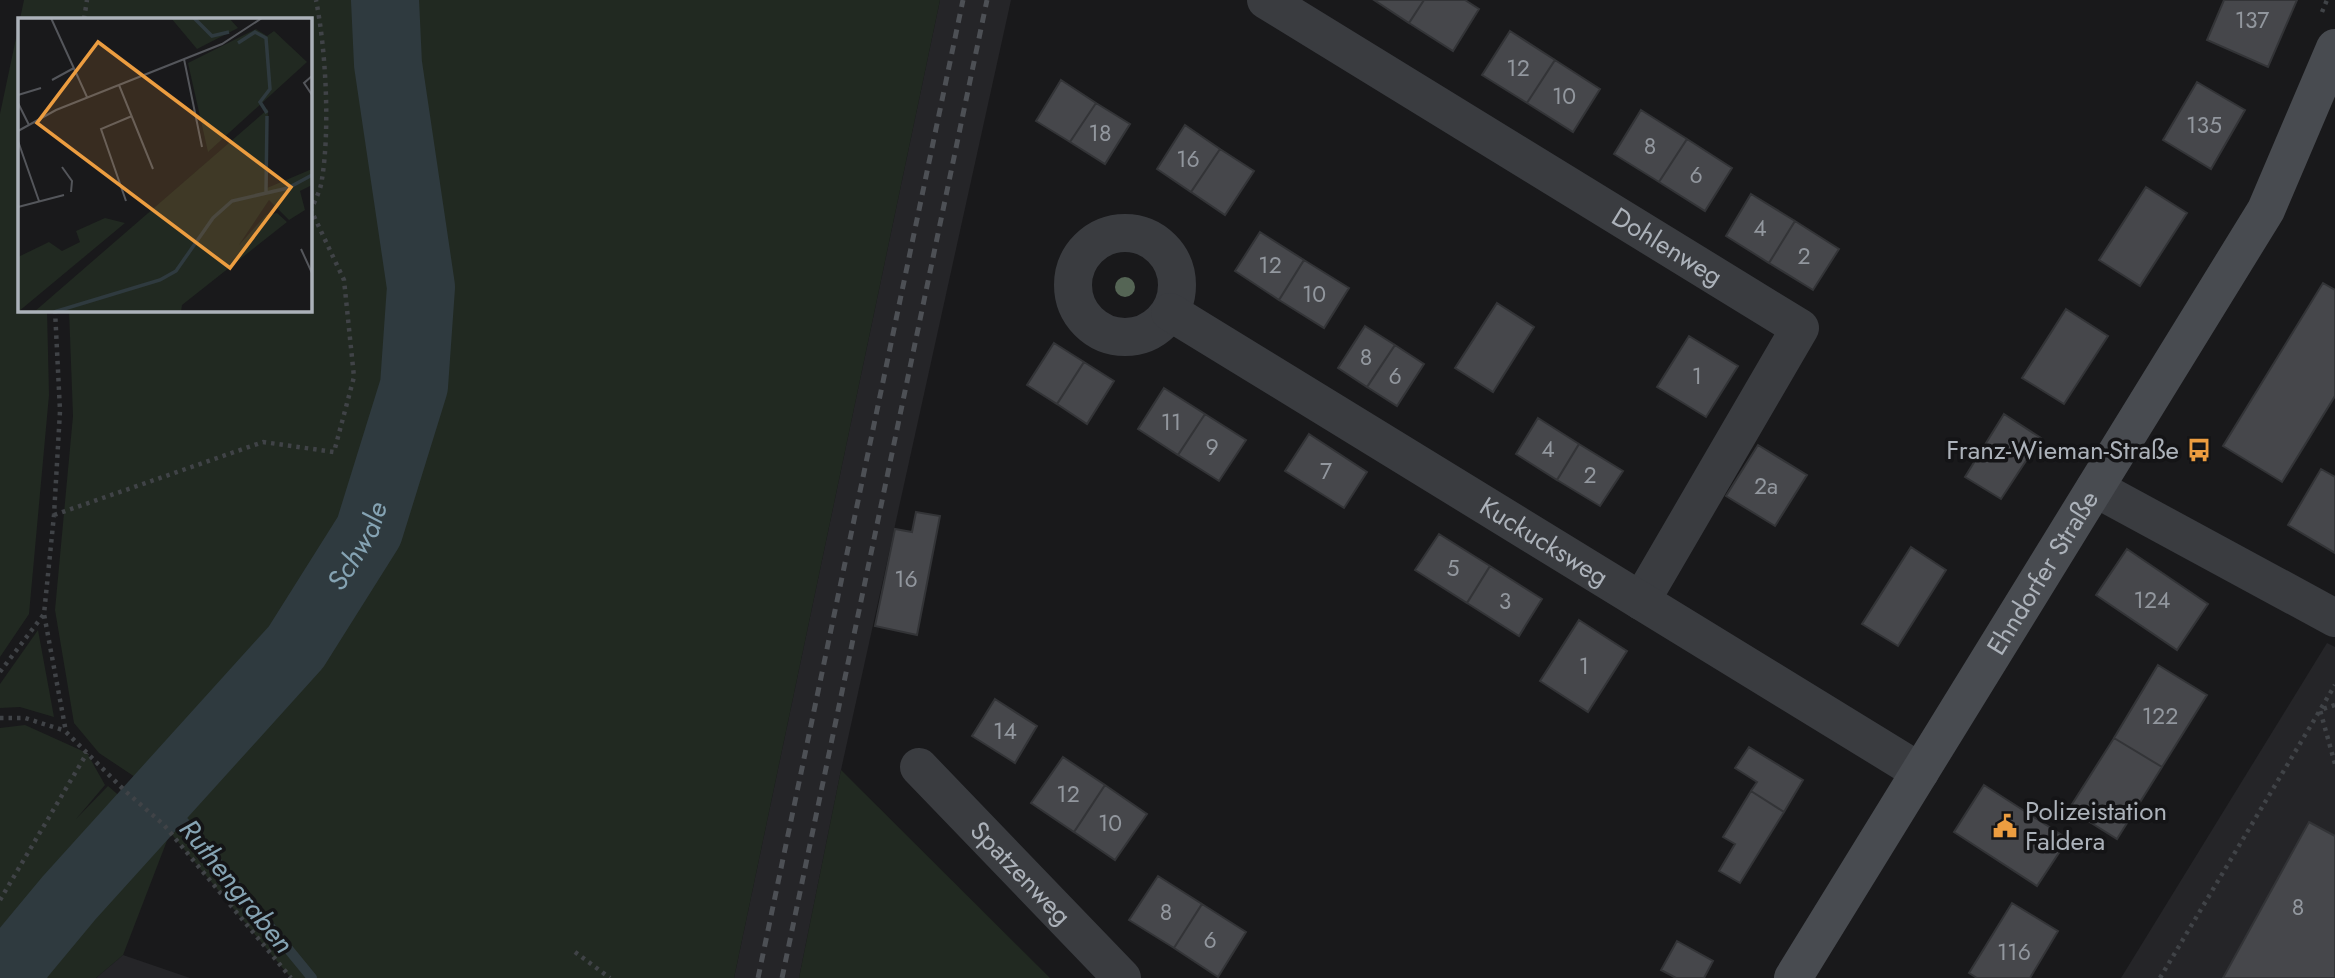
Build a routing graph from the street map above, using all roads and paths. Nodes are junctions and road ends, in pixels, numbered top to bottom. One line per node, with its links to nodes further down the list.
1 (87, 0): 4 (path)
2 (316, 0): 6 (path)
3 (1266, 0): 12 (street, Dohlenweg)
4 (84, 18)
5 (2335, 48): 10 (street, Ehndorfer Straße)
6 (312, 207)
7 (312, 212): 11 (path)
8 (55, 312): 11 (path)
9 (1170, 312): 12 (street, Kuckucksweg)
10 (2095, 488): 14 (street); 24 (street, Ehndorfer Straße)
11 (54, 515): 13 (path)
12 (1641, 601): 24 (street, Kuckucksweg)
13 (44, 614): 15 (path); 20 (path)
14 (2335, 618)
15 (0, 672)
16 (2335, 685): 18 (path)
17 (2335, 705): 18 (path)
18 (2320, 710): 22 (path); 31 (path)
19 (0, 718): 20 (path)
20 (66, 732): 21 (path)
21 (87, 752): 25 (path); 27 (path)
22 (2335, 764)
23 (919, 767): 29 (street, Spatzenweg)
24 (1920, 772): 30 (street, Ehndorfer Straße)
25 (0, 900)
26 (575, 952): 28 (path)
27 (291, 978)
28 (610, 978)
29 (1122, 978)
30 (1793, 978)
31 (2160, 978)

